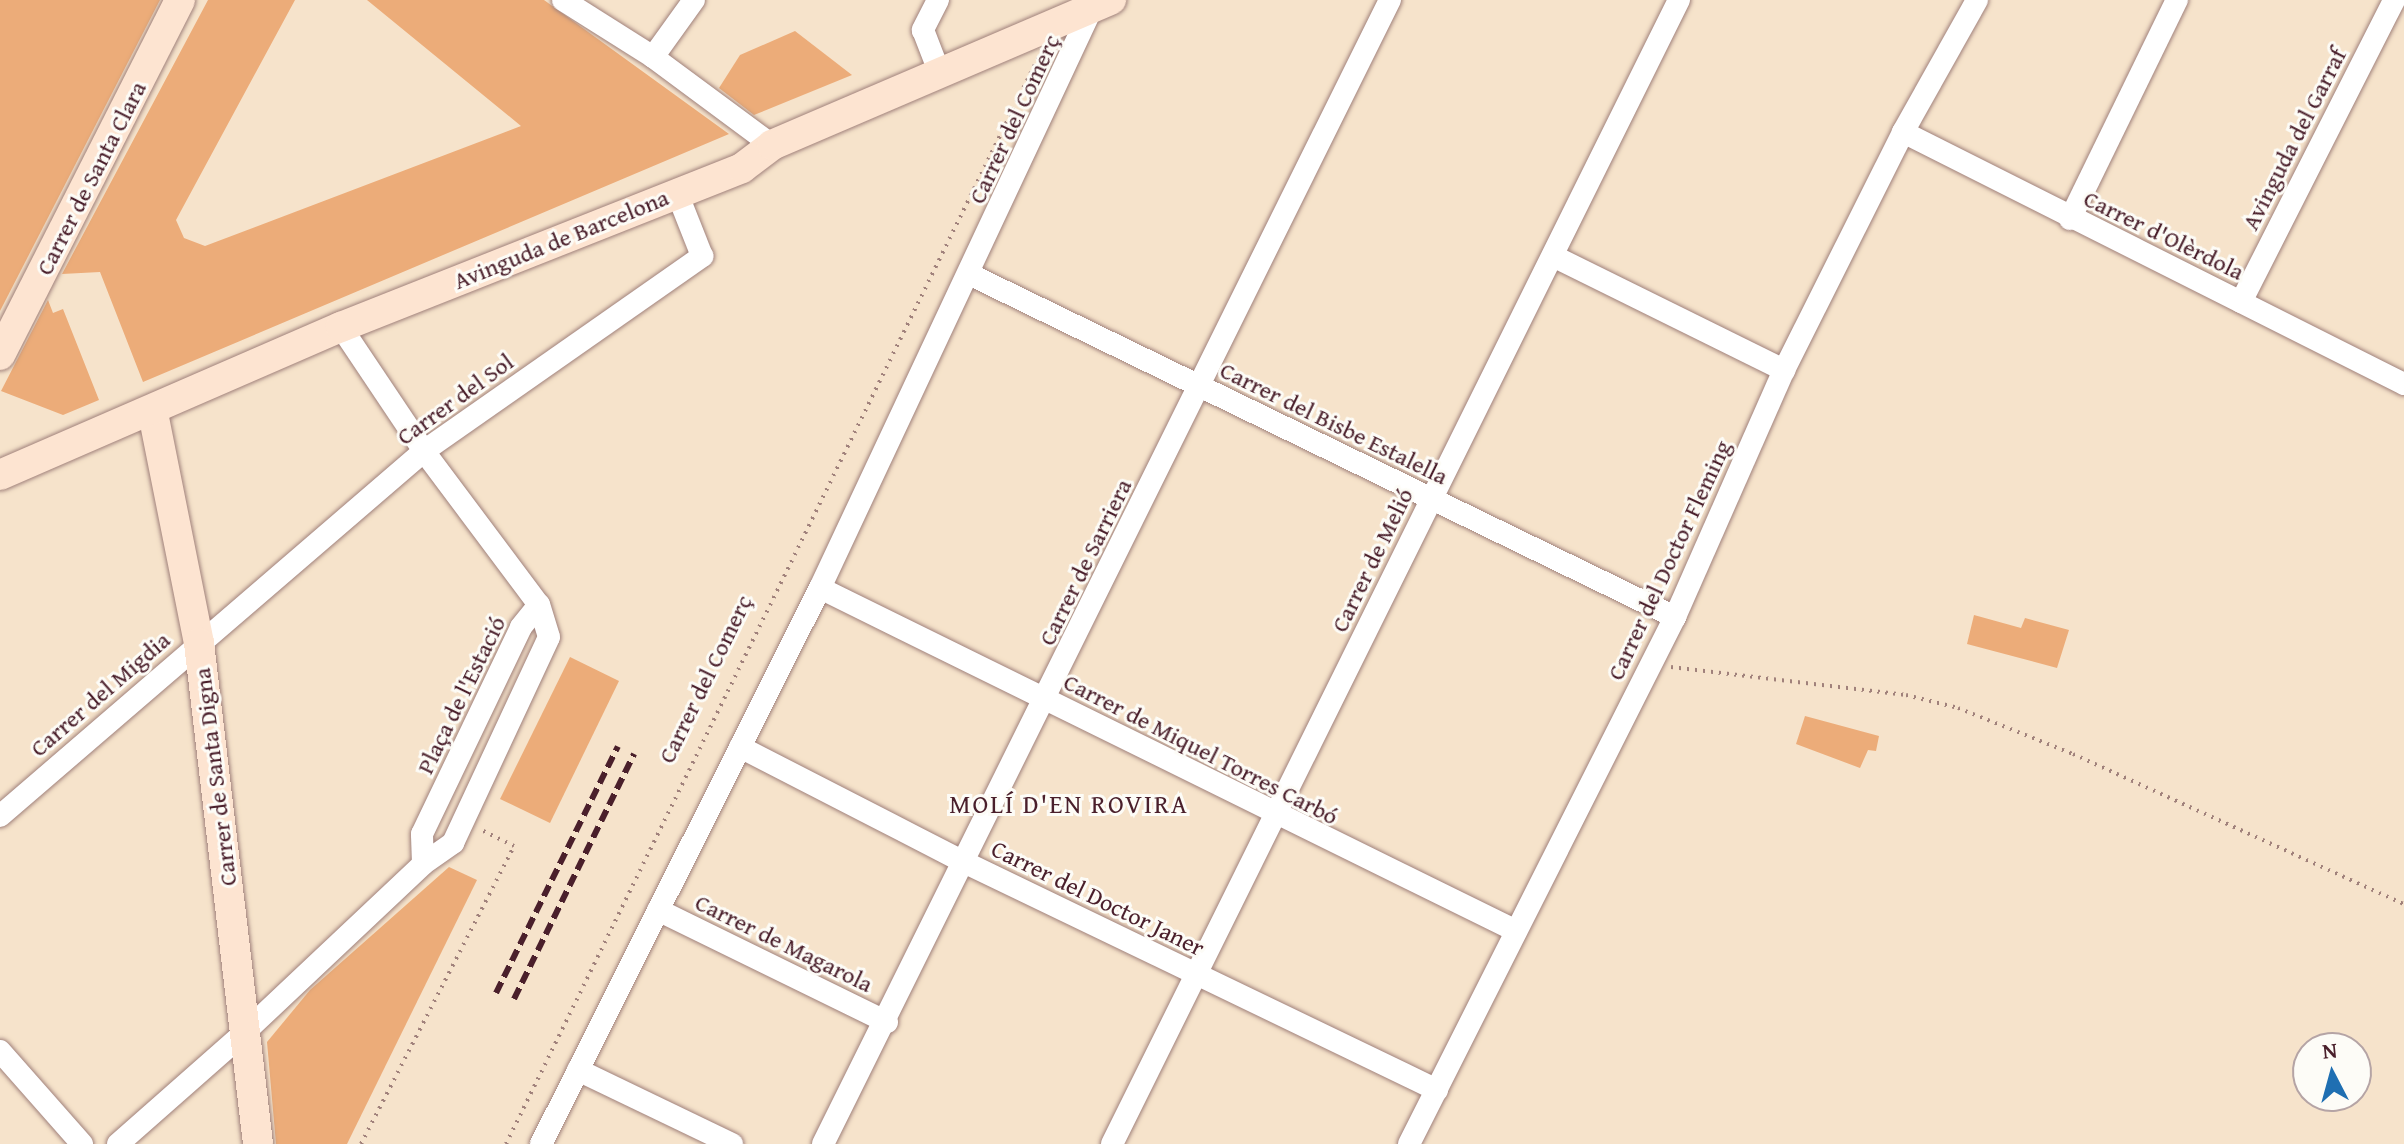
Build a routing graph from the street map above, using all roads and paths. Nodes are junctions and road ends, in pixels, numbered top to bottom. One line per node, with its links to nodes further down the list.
1 (180, 0): 22 (street, Carrer de Santa Clara)
2 (563, 0): 12 (street)
3 (694, 0): 12 (street)
4 (938, 0): 13 (street)
5 (1390, 0): 25 (street, Carrer de Sarriera)
6 (1679, 0): 18 (street, Carrer de Melió)
7 (1977, 0): 14 (street, Carrer del Doctor Fleming)
8 (2177, 0): 17 (street)
9 (2394, 0): 20 (street, Avinguda del Garraf)
10 (1102, 4): 13 (street, Avinguda de Barcelona); 19 (street, Carrer del Comerç)
11 (1044, 47): 55 (path, Carrer del Comerç)
12 (653, 57): 15 (street)
13 (940, 74): 15 (street, Avinguda de Barcelona)
14 (1903, 132): 17 (street, Carrer d'Olèrdola); 23 (street, Carrer del Doctor Fleming)
15 (772, 145): 16 (street, Avinguda de Barcelona)
16 (677, 193): 21 (street, Avinguda de Barcelona); 27 (street, Carrer del Sol)
17 (2070, 219): 20 (street, Carrer d'Olèrdola)
18 (1553, 256): 23 (street); 29 (street, Carrer de Melió)
19 (971, 275): 25 (street, Carrer del Bisbe Estalella); 30 (street, Carrer del Comerç)
20 (2241, 302): 24 (street, Carrer d'Olèrdola)
21 (341, 327): 26 (street, Avinguda de Barcelona); 27 (street)
22 (4, 334)
23 (1784, 370): 32 (street, Carrer del Doctor Fleming)
24 (2401, 375)
25 (1200, 387): 29 (street, Carrer del Bisbe Estalella); 35 (street, Carrer de Sarriera)
26 (153, 413): 28 (street, Avinguda de Barcelona); 33 (street, Carrer de Santa Digna)
27 (424, 451): 31 (street); 33 (street, Carrer del Sol)
28 (2, 466)
29 (1432, 499): 32 (street, Carrer del Bisbe Estalella); 38 (street, Carrer de Melió)
30 (820, 588): 35 (street, Carrer de Miquel Torres Carbó); 36 (street, Carrer del Comerç)
31 (539, 605): 41 (street, Plaça de l'Estació); 41 (street, Plaça de l'Estació)
32 (1675, 617): 34 (street, Carrer del Doctor Fleming)
33 (199, 643): 37 (street, Carrer del Migdia); 47 (street, Carrer de Santa Digna)
34 (1652, 664): 42 (path); 44 (street, Carrer del Doctor Fleming)
35 (1046, 700): 38 (street, Carrer de Miquel Torres Carbó); 40 (street, Carrer de Sarriera)
36 (740, 747): 40 (street, Carrer del Doctor Janer); 43 (street, Carrer del Comerç)
37 (0, 816)
38 (1274, 816): 44 (street, Carrer de Miquel Torres Carbó); 45 (street, Carrer de Melió)
39 (479, 828): 54 (path)
40 (966, 863): 45 (street, Carrer del Doctor Janer); 46 (street, Carrer de Sarriera)
41 (423, 864): 47 (street)
42 (2404, 904)
43 (658, 910): 46 (street, Carrer de Magarola); 49 (street, Carrer del Comerç)
44 (1516, 931): 50 (street, Carrer del Doctor Fleming)
45 (1196, 975): 50 (street, Carrer del Doctor Janer); 59 (street, Carrer de Melió)
46 (887, 1022): 58 (street, Carrer de Sarriera)
47 (245, 1032): 52 (street); 53 (street, Carrer de Santa Digna)
48 (0, 1051): 51 (street)
49 (578, 1070): 56 (street, Carrer del Comerç); 57 (street)
50 (1437, 1090): 60 (street, Carrer del Doctor Fleming)
51 (82, 1144)
52 (118, 1144)
53 (258, 1144)
54 (361, 1144)
55 (506, 1144)
56 (541, 1144)
57 (732, 1144)
58 (823, 1144)
59 (1112, 1144)
60 (1409, 1144)

